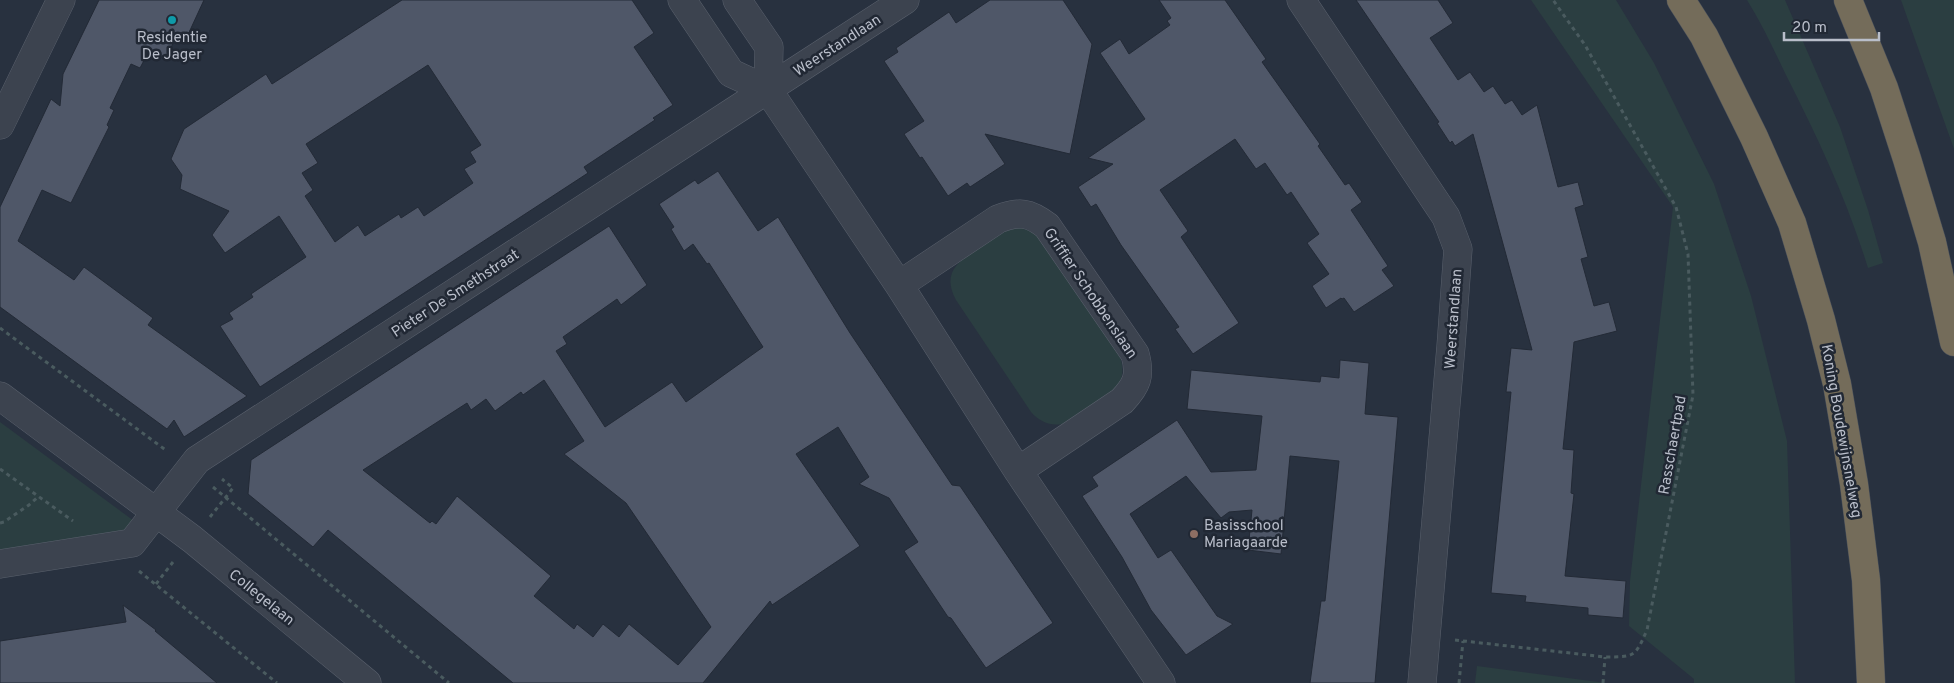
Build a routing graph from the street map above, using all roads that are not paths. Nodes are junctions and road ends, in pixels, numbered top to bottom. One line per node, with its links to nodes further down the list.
1 (60, 0): 9 (street)
2 (682, 0): 8 (street)
3 (737, 0): 8 (street)
4 (905, 0): 8 (street, Weerstandlaan)
5 (1301, 0): 18 (street, Weerstandlaan)
6 (1681, 0): 19 (highway, Koning Boudewijnsnelweg)
7 (1848, 0): 11 (highway)
8 (768, 90): 10 (street); 14 (street, Pieter De Smethstraat)
9 (0, 125)
10 (899, 286): 13 (street); 13 (street, Griffier Schobbenslaan)
11 (1954, 342)
12 (0, 396): 14 (street, Collegelaan)
13 (1018, 471): 17 (street)
14 (156, 512): 15 (street); 16 (street, Collegelaan)
15 (0, 564)
16 (367, 683)
17 (1160, 683)
18 (1422, 683)
19 (1871, 683)

